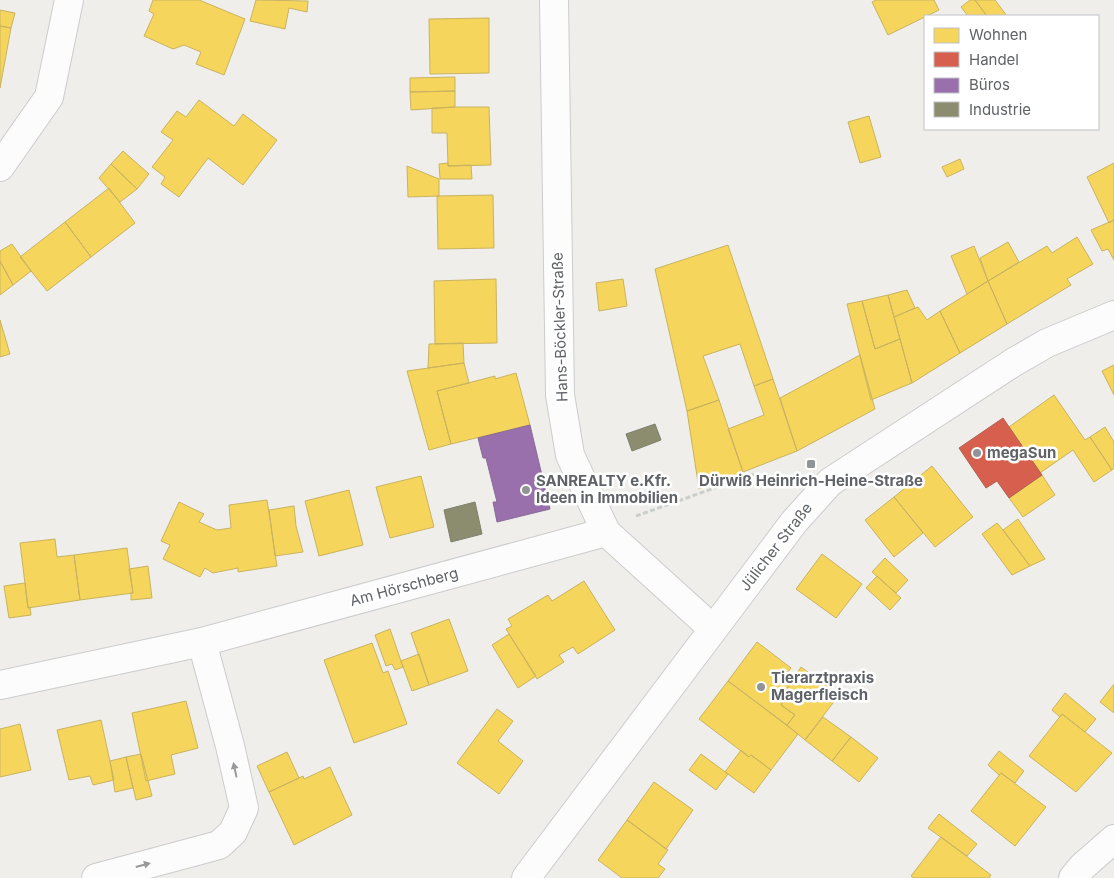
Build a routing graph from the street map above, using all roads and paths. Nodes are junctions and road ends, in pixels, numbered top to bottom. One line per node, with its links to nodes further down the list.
1 (69, 0): 3 (street)
2 (554, 0): 6 (street, Hans-Böckler-Straße)
3 (0, 168)
4 (1114, 314): 5 (street, Jülicher Straße)
5 (830, 482): 6 (path); 7 (street, Jülicher Straße)
6 (606, 532): 7 (street, Hans-Böckler-Straße); 8 (street, Am Hörschberg)
7 (713, 629): 12 (street, Jülicher Straße)
8 (202, 642): 9 (street, Am Hörschberg); 11 (street, one-way to 8)
9 (0, 685)
10 (1114, 839): 13 (street)
11 (96, 878)
12 (526, 878)
13 (1073, 878)

